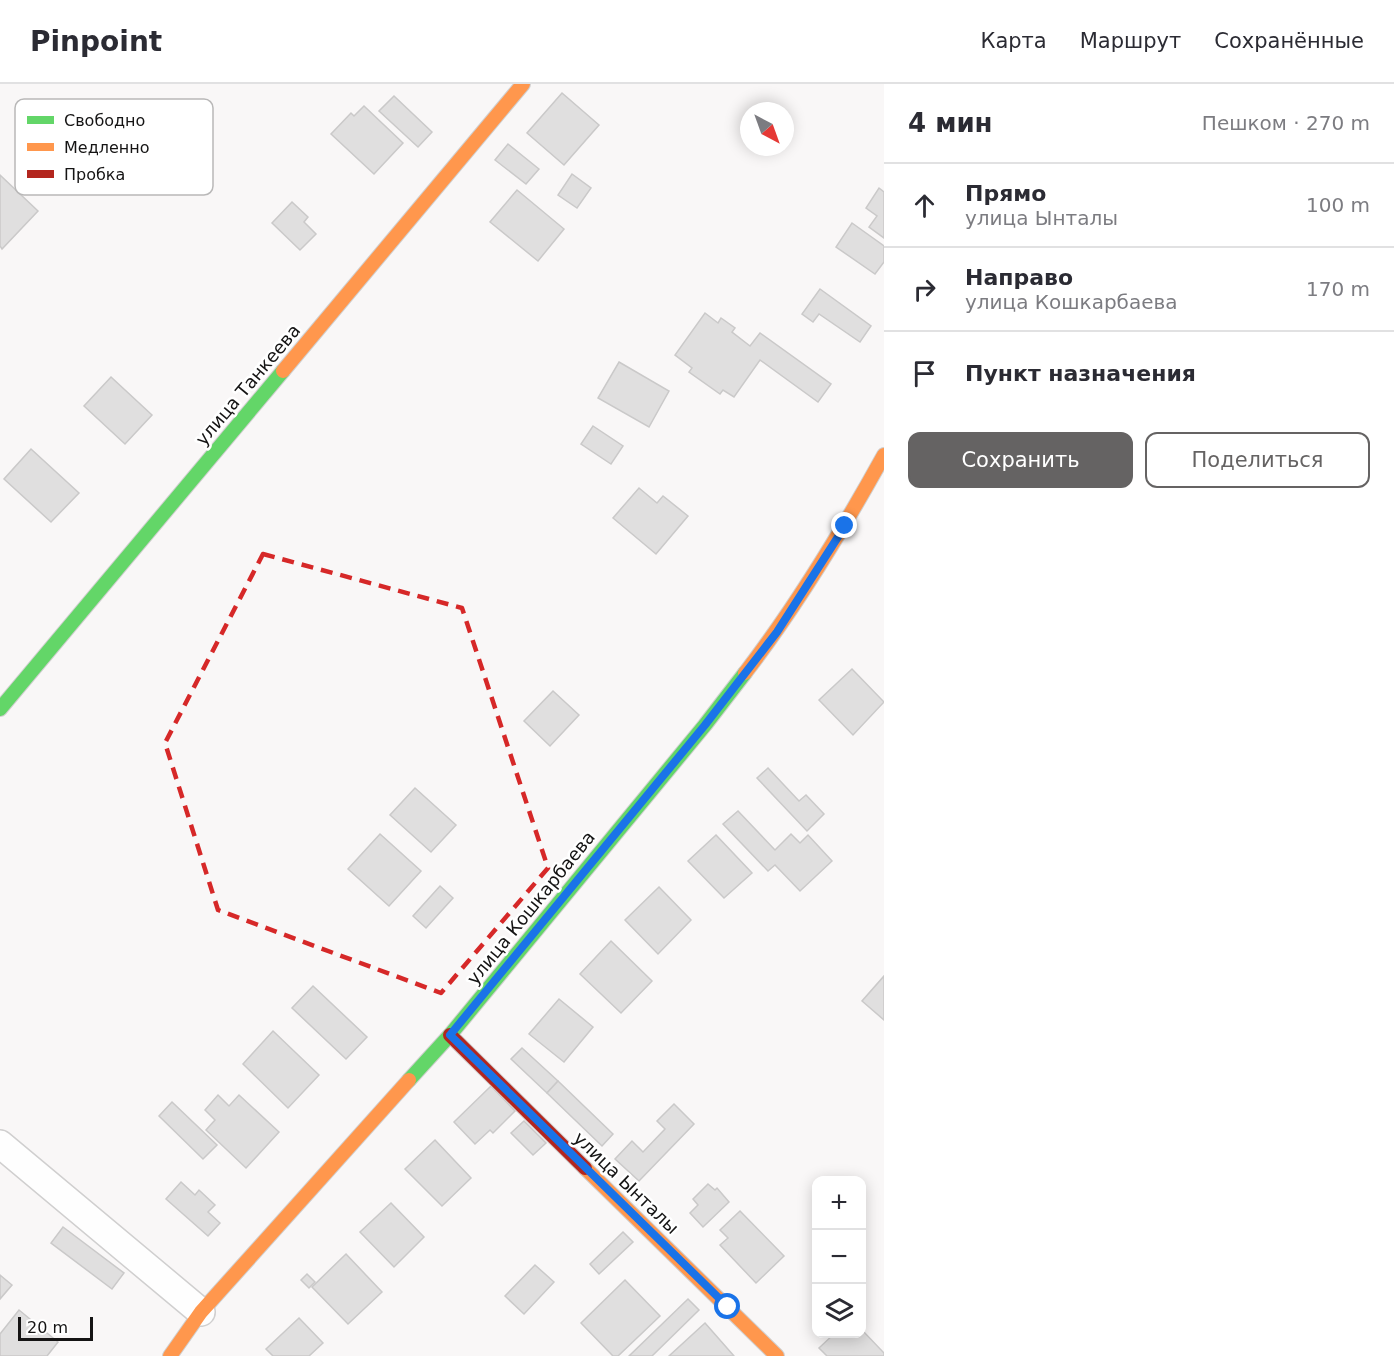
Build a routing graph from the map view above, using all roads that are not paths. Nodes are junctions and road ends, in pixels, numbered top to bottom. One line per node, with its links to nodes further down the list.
1 (523, 84): 3 (street, улица Танкеева)
2 (884, 455): 4 (street, улица Кошкарбаева)
3 (0, 709)
4 (450, 1035): 6 (street, улица Кошкарбаева); 8 (street, улица Ынталы)
5 (0, 1144): 6 (street)
6 (201, 1312): 7 (street, улица Кошкарбаева)
7 (175, 1354)
8 (777, 1356)

